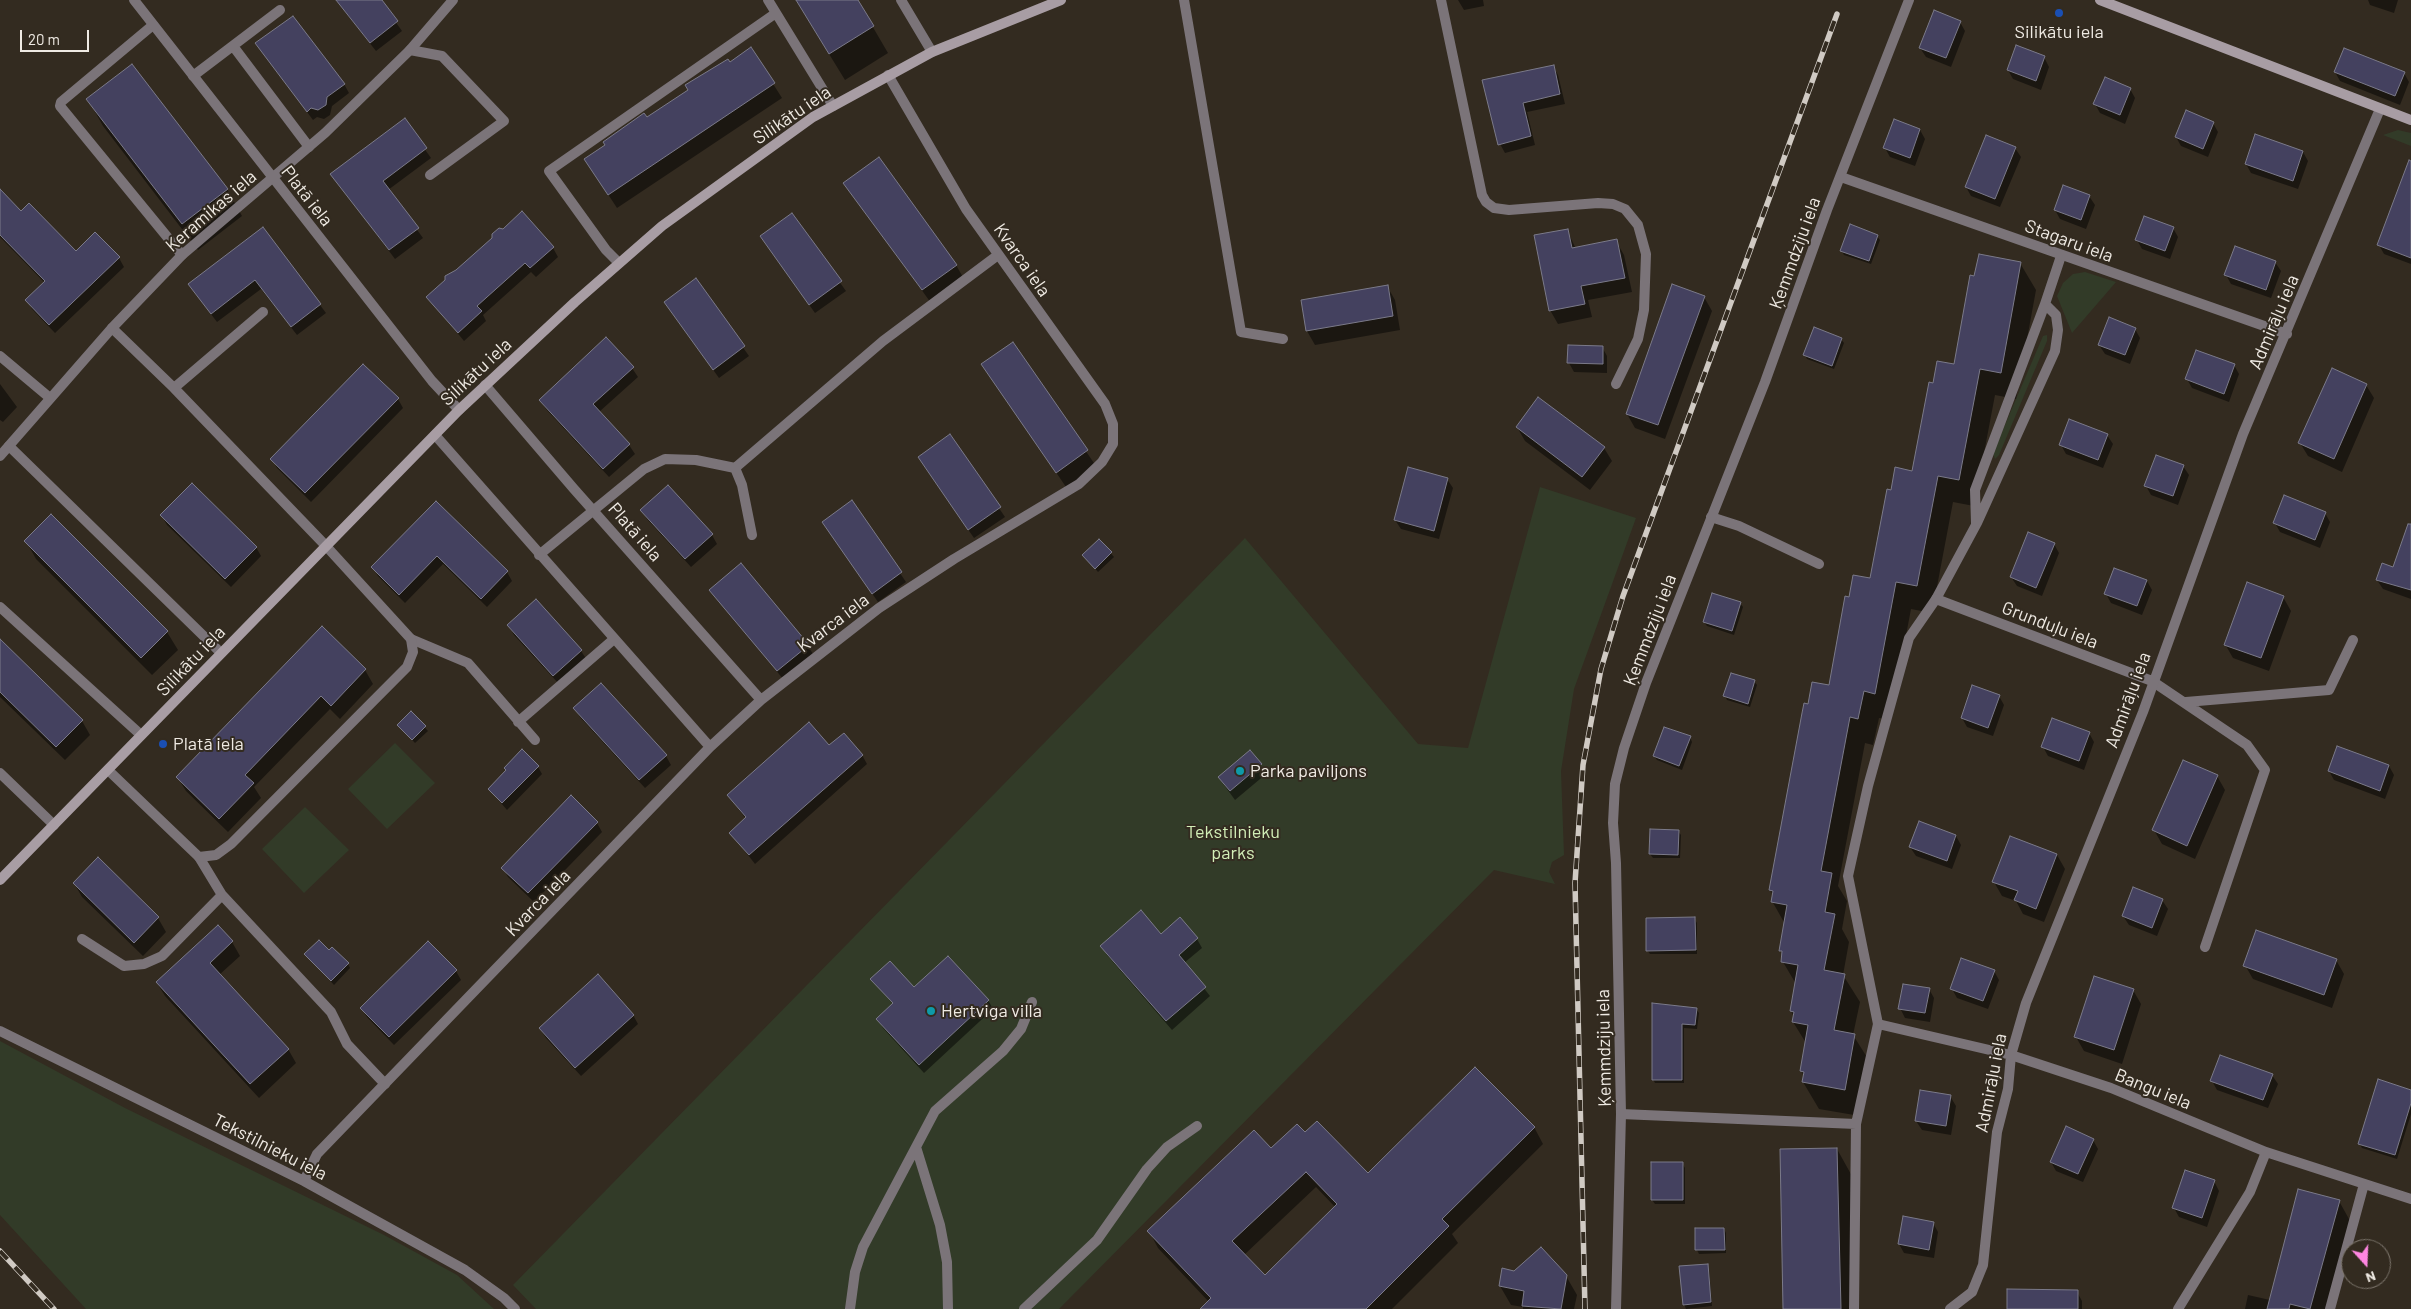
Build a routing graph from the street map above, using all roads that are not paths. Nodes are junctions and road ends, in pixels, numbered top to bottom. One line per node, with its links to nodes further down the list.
1 (134, 0): 12 (street, Platā iela)
2 (453, 0): 14 (street, Keramikas iela)
3 (768, 0): 11 (street)
4 (901, 0): 15 (street)
5 (1061, 0): 15 (main road, Silikātu iela)
6 (1184, 0): 33 (street)
7 (1441, 0): 35 (street)
8 (1909, 0): 23 (street, Ķemmdziju iela)
9 (2100, 0): 19 (main road)
10 (280, 10): 13 (street)
11 (776, 13): 18 (street); 28 (street)
12 (153, 25): 17 (street, Platā iela); 25 (street)
13 (233, 46): 17 (street); 21 (street)
14 (410, 50): 21 (street, Keramikas iela); 22 (street)
15 (932, 52): 16 (main road, Silikātu iela)
16 (888, 75): 18 (main road, Silikātu iela); 26 (street, Kvarca iela)
17 (193, 76): 24 (street, Platā iela)
18 (832, 106): 28 (main road, Silikātu iela)
19 (2380, 109): 20 (main road); 32 (street, Admirāļu iela)
20 (2411, 120)
21 (309, 147): 24 (street, Keramikas iela)
22 (430, 175)
23 (1841, 177): 27 (street, Stagaru iela); 45 (street, Ķemmdziju iela)
24 (273, 179): 25 (street, Keramikas iela); 39 (street, Platā iela)
25 (182, 255): 31 (street, Keramikas iela)
26 (998, 255): 43 (street); 58 (street, Kvarca iela)
27 (2061, 256): 29 (street); 32 (street, Stagaru iela)
28 (619, 263): 36 (main road, Silikātu iela)
29 (2045, 304): 46 (street); 46 (street)
30 (263, 312): 37 (street)
31 (112, 328): 37 (street); 38 (street, Keramikas iela)
32 (2287, 334): 57 (street, Admirāļu iela)
33 (1283, 339)
34 (0, 356): 38 (street)
35 (1616, 384)
36 (485, 385): 39 (main road, Silikātu iela); 44 (street, Platā iela)
37 (174, 388): 48 (street)
38 (50, 398): 41 (street, Keramikas iela)
39 (459, 410): 40 (main road, Silikātu iela)
40 (434, 435): 48 (main road, Silikātu iela); 49 (street)
41 (9, 446): 42 (street, Keramikas iela); 56 (street)
42 (0, 456)
43 (735, 468): 44 (street); 47 (street)
44 (593, 509): 49 (street); 58 (street, Platā iela)
45 (1711, 517): 50 (street); 77 (street, Ķemmdziju iela)
46 (1976, 523): 51 (street)
47 (752, 535)
48 (326, 546): 53 (street); 56 (main road, Silikātu iela)
49 (539, 555): 54 (street)
50 (1819, 564)
51 (1936, 599): 57 (street, Grunduļu iela); 73 (street)
52 (0, 606): 61 (street)
53 (411, 639): 60 (street); 67 (street)
54 (614, 639): 60 (street); 63 (street)
55 (2353, 640): 59 (street)
56 (221, 653): 61 (main road, Silikātu iela)
57 (2152, 681): 59 (street, Grunduļu iela); 75 (street, Admirāļu iela)
58 (761, 700): 63 (street, Kvarca iela)
59 (2186, 702): 71 (street, Grunduļu iela)
60 (518, 722): 62 (street)
61 (141, 735): 64 (main road, Silikātu iela)
62 (535, 740)
63 (710, 747): 76 (street, Kvarca iela)
64 (108, 770): 66 (main road, Silikātu iela); 67 (street)
65 (0, 773): 66 (street)
66 (54, 825): 68 (main road, Silikātu iela)
67 (199, 857): 69 (street)
68 (0, 880)
69 (222, 895): 70 (street); 76 (street)
70 (82, 939)
71 (2204, 947)
72 (1032, 1002): 80 (street)
73 (1878, 1024): 75 (street, Bangu iela); 78 (street)
74 (0, 1030): 82 (street, Tekstilnieku iela)
75 (2012, 1055): 81 (street, Bangu iela); 91 (street, Admirāļu iela)
76 (385, 1084): 82 (street, Kvarca iela)
77 (1622, 1114): 78 (street); 89 (street, Ķemmdziju iela)
78 (1856, 1124): 90 (street)
79 (1197, 1126): 88 (street)
80 (916, 1147): 86 (street); 87 (street)
81 (2266, 1152): 83 (street, Bangu iela); 92 (street)
82 (304, 1181): 85 (street, Tekstilnieku iela)
83 (2364, 1184): 84 (street, Bangu iela); 93 (street)
84 (2411, 1199)
85 (515, 1309)
86 (850, 1309)
87 (948, 1309)
88 (1024, 1309)
89 (1616, 1309)
90 (1854, 1309)
91 (1950, 1309)
92 (2178, 1309)
93 (2330, 1309)

